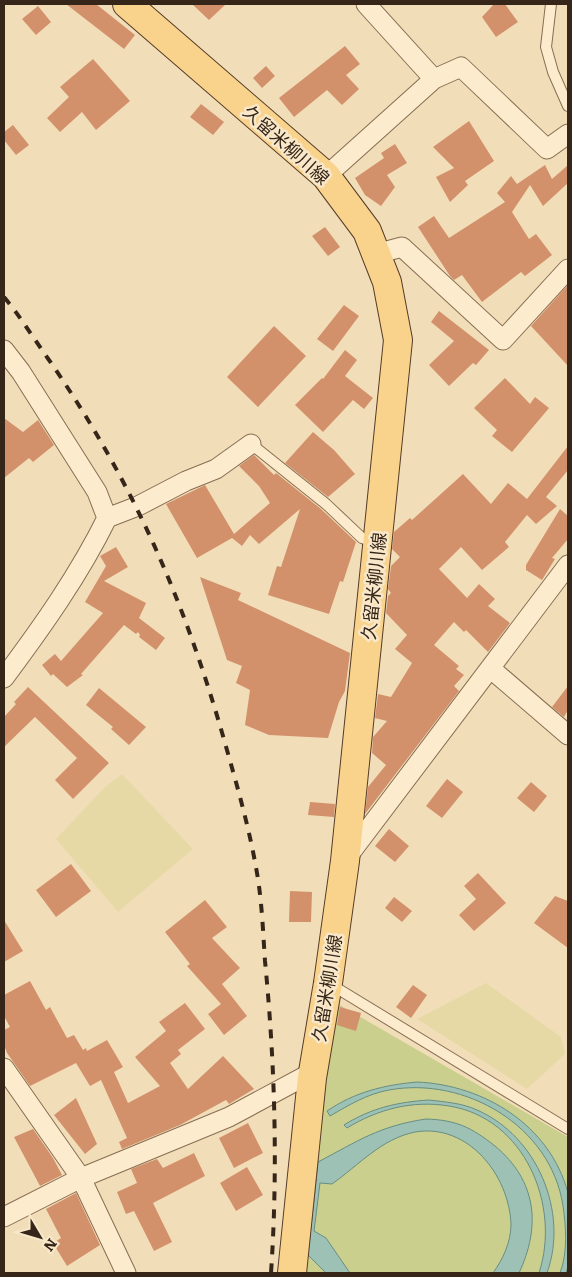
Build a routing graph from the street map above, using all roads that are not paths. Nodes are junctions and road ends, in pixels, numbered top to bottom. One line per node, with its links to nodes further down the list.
1 (127, 4): 7 (main road, 久留米柳川線)
2 (366, 4): 4 (street)
3 (551, 4): 5 (lane)
4 (434, 80): 6 (street); 7 (street)
5 (568, 106)
6 (568, 134)
7 (326, 176): 8 (main road, 久留米柳川線)
8 (376, 254): 9 (street); 13 (main road, 久留米柳川線)
9 (568, 269)
10 (4, 350): 12 (street)
11 (251, 444): 12 (street); 13 (lane)
12 (107, 518): 16 (street)
13 (378, 544): 18 (main road, 久留米柳川線)
14 (568, 565): 15 (street)
15 (490, 668): 17 (street); 18 (street)
16 (4, 678)
17 (568, 735)
18 (345, 861): 19 (main road, 久留米柳川線)
19 (328, 983): 21 (main road, 久留米柳川線); 22 (lane)
20 (4, 1068): 23 (street)
21 (312, 1078): 23 (street); 26 (main road, 久留米柳川線)
22 (568, 1129)
23 (81, 1178): 24 (street); 25 (street)
24 (4, 1217)
25 (126, 1273)
26 (292, 1273)

